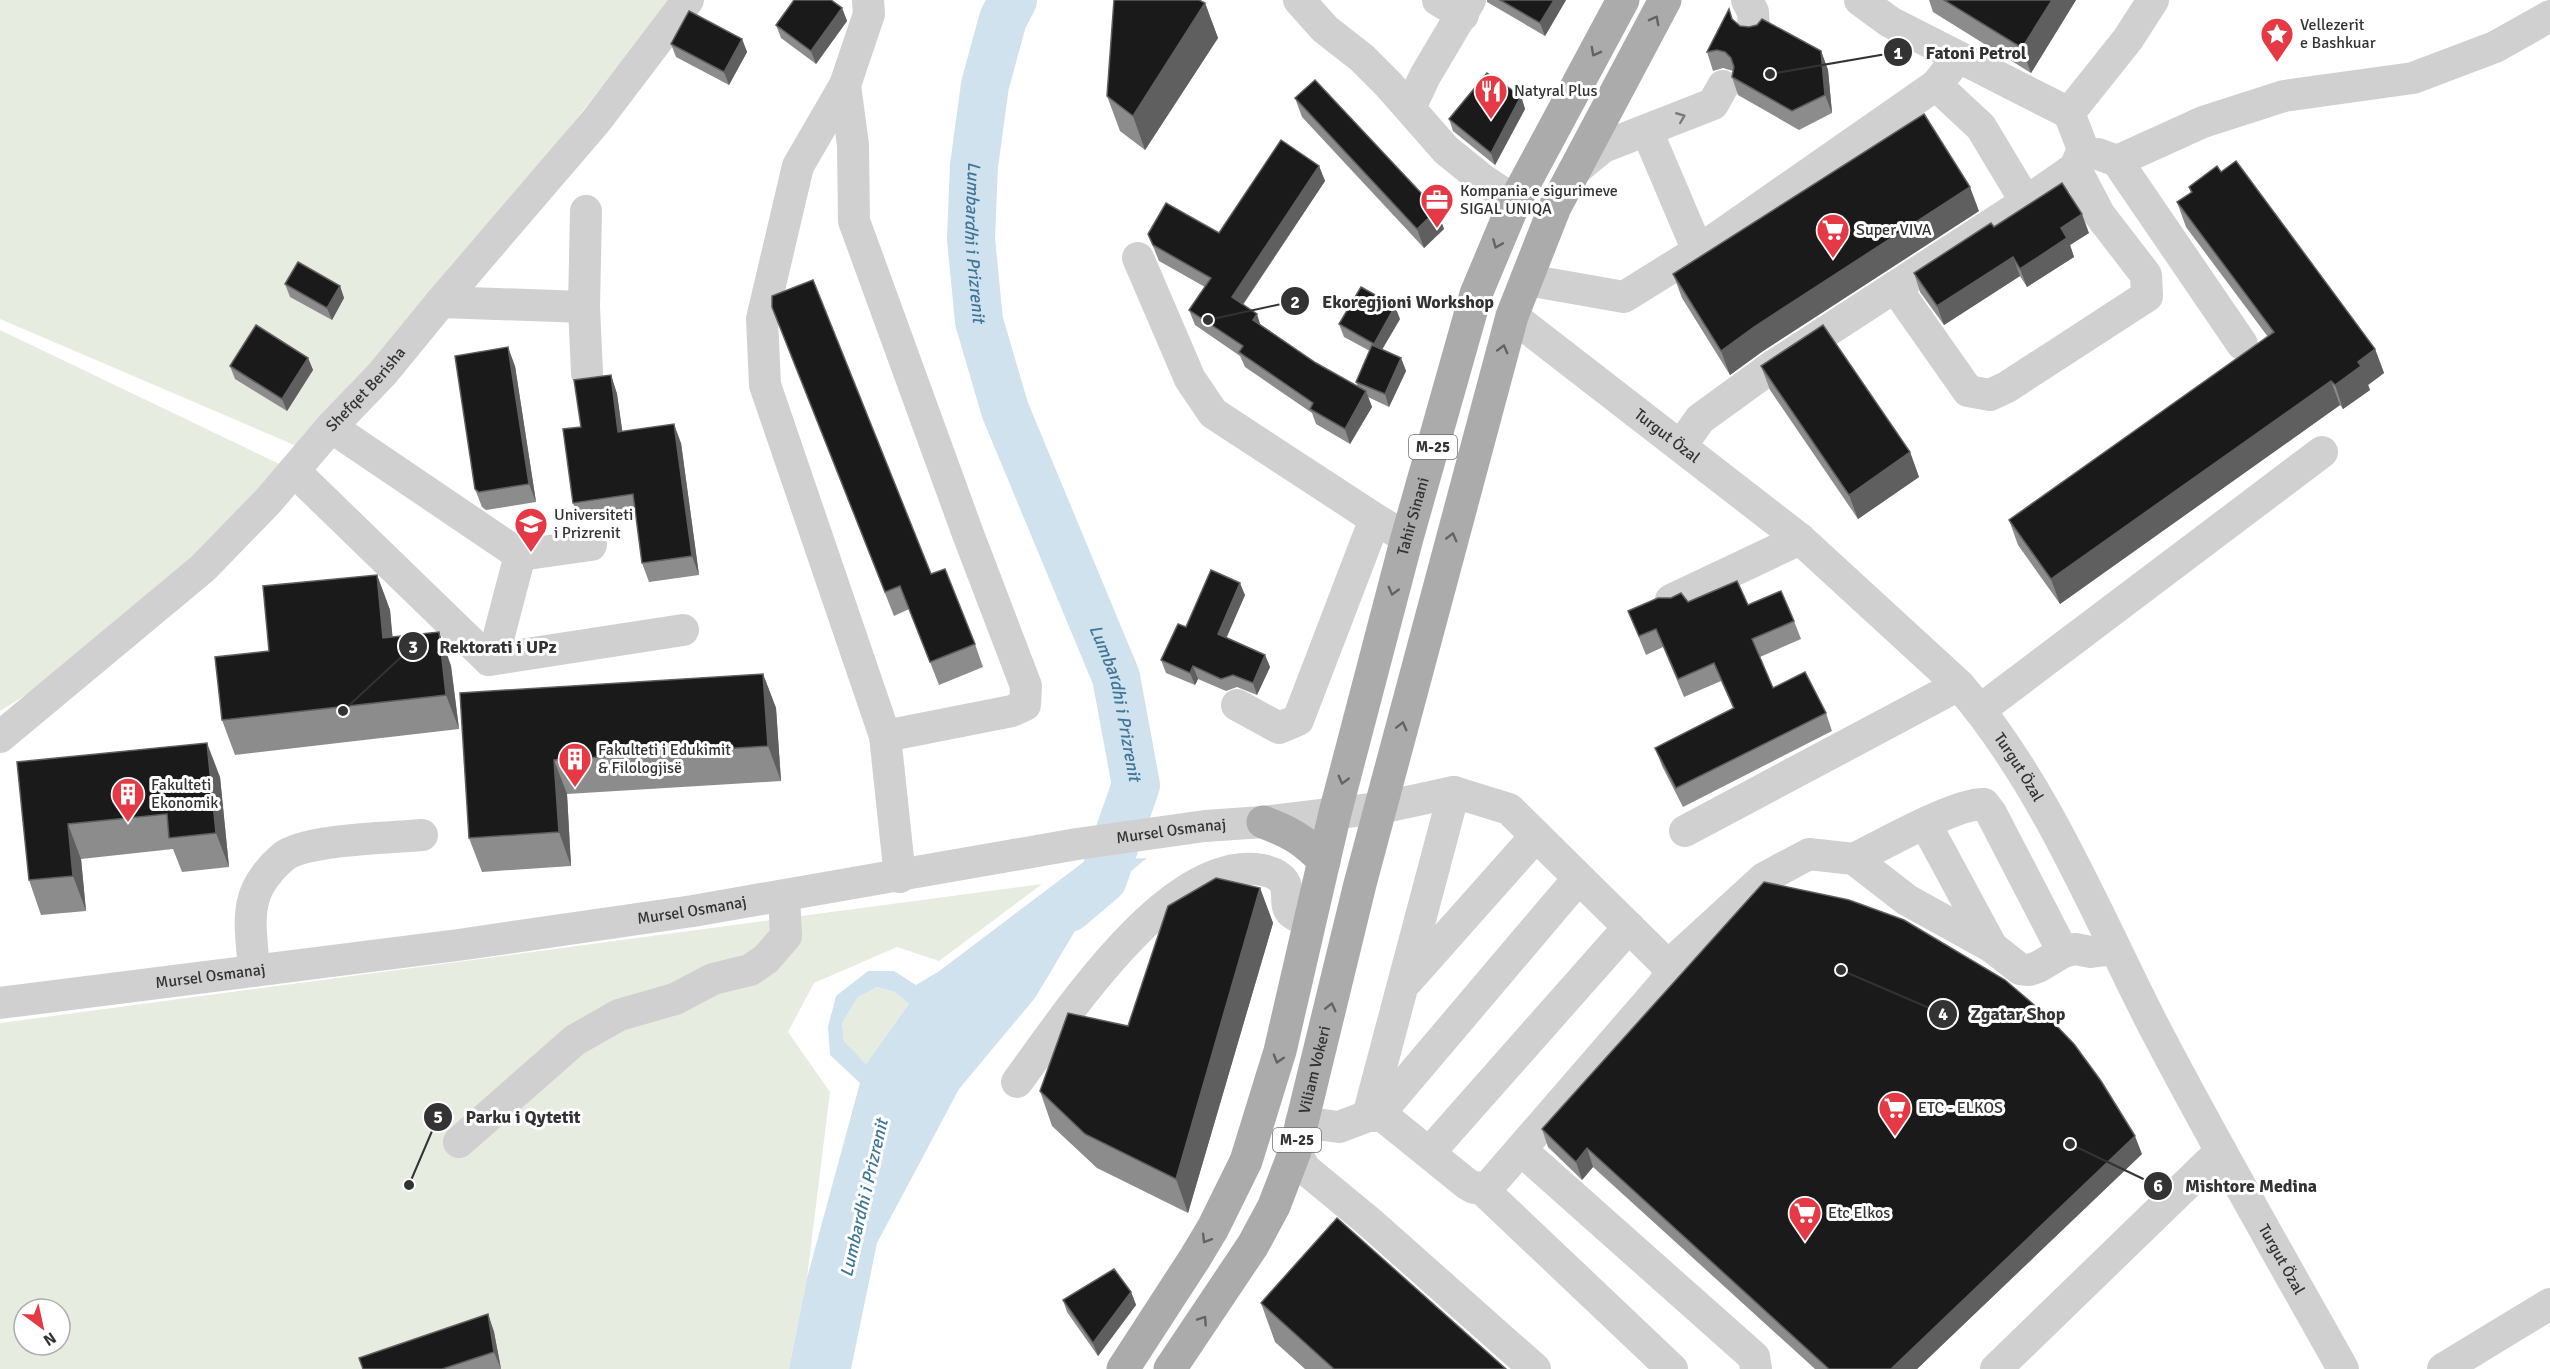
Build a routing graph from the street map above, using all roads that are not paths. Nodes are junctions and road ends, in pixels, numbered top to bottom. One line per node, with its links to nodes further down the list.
1 (688, 0): 27 (street, Shefqet Berisha)
2 (868, 0): 11 (street)
3 (1299, 0): 14 (street)
4 (1623, 0): 20 (main road, Tahir Sinani / M-25, one-way to 20)
5 (1665, 0): 19 (main road, M-25, one-way to 5)
6 (1860, 0): 10 (street)
7 (2143, 4): 15 (street)
8 (1457, 5): 14 (street)
9 (2550, 15): 18 (street)
10 (1959, 57): 12 (street); 15 (street)
11 (845, 85): 47 (street); 47 (street)
12 (1936, 85): 21 (street); 23 (street)
13 (1723, 86): 16 (street, one-way to 13)
14 (1410, 108): 20 (street)
15 (2069, 113): 17 (street)
16 (1647, 131): 19 (street); 23 (street)
17 (2079, 158): 18 (street); 21 (street); 26 (street)
18 (2117, 161): 30 (street)
19 (1574, 171): 25 (main road, M-25)
20 (1515, 201): 37 (main road, Tahir Sinani / M-25, one-way to 37)
21 (2026, 202): 26 (street)
22 (586, 211): 28 (street)
23 (1698, 251): 25 (street)
24 (1138, 258): 36 (street)
25 (1527, 277): 29 (main road, M-25)
26 (1895, 287): 33 (street)
27 (441, 302): 28 (street); 32 (street, Shefqet Berisha)
28 (584, 307): 31 (street)
29 (1512, 316): 33 (street, Turgut Özal); 50 (main road, M-25, one-way to 29)
30 (2242, 344)
31 (587, 373)
32 (331, 427): 35 (street, Shefqet Berisha); 40 (street)
33 (1680, 446): 38 (street, Turgut Özal)
34 (2322, 452): 46 (street)
35 (294, 471): 43 (street); 48 (street, Shefqet Berisha)
36 (1375, 519): 37 (street); 45 (street)
37 (1407, 538): 51 (main road, Tahir Sinani / M-25, one-way to 51)
38 (1800, 539): 41 (street); 44 (street, Turgut Özal)
39 (591, 544): 40 (street)
40 (520, 555): 43 (street)
41 (1671, 600)
42 (683, 630): 43 (street)
43 (489, 660)
44 (1959, 685): 46 (street, Turgut Özal); 54 (street)
45 (1237, 705)
46 (1980, 710): 65 (street, Turgut Özal)
47 (885, 736): 59 (street)
48 (0, 737)
49 (1454, 792): 50 (street, Mursel Osmanaj); 56 (street); 69 (street)
50 (1380, 808): 51 (street, Mursel Osmanaj); 73 (main road, Viliam Vokeri / M-25, one-way to 50)
51 (1335, 813): 52 (street, Mursel Osmanaj); 58 (main road, Tahir Sinani / M-25)
52 (1263, 822): 58 (main road); 59 (street, Mursel Osmanaj)
53 (1925, 823): 57 (street); 64 (street); 66 (street)
54 (1685, 831)
55 (422, 835): 68 (street)
56 (1536, 836): 60 (street); 69 (street)
57 (1854, 859): 64 (street); 67 (street)
58 (1324, 861): 62 (main road, Tahir Sinani / M-25)
59 (900, 877): 61 (street, Mursel Osmanaj)
60 (1578, 879): 63 (street); 72 (street)
61 (784, 896): 68 (street, Mursel Osmanaj); 74 (street)
62 (1309, 920): 71 (street); 80 (main road, M-25, one-way to 80)
63 (1629, 927): 67 (street); 77 (street)
64 (1992, 947): 66 (street)
65 (2114, 949): 66 (street); 76 (street, Turgut Özal)
66 (2063, 952)
67 (1668, 966): 75 (street)
68 (255, 971): 70 (street, Mursel Osmanaj)
69 (1403, 985): 72 (street)
70 (0, 1003)
71 (1017, 1082)
72 (1373, 1115): 73 (street); 77 (street)
73 (1298, 1136): 81 (main road, Viliam Vokeri / M-25, one-way to 73); 82 (street)
74 (459, 1142)
75 (1521, 1150): 78 (street); 84 (street)
76 (2221, 1151): 85 (street); 86 (street, Turgut Özal)
77 (1429, 1153): 78 (street)
78 (1481, 1188): 83 (street)
79 (2550, 1304): 87 (street)
80 (1123, 1369)
81 (1170, 1369)
82 (1535, 1369)
83 (1672, 1369)
84 (1756, 1369)
85 (1996, 1369)
86 (2343, 1369)
87 (2443, 1369)

